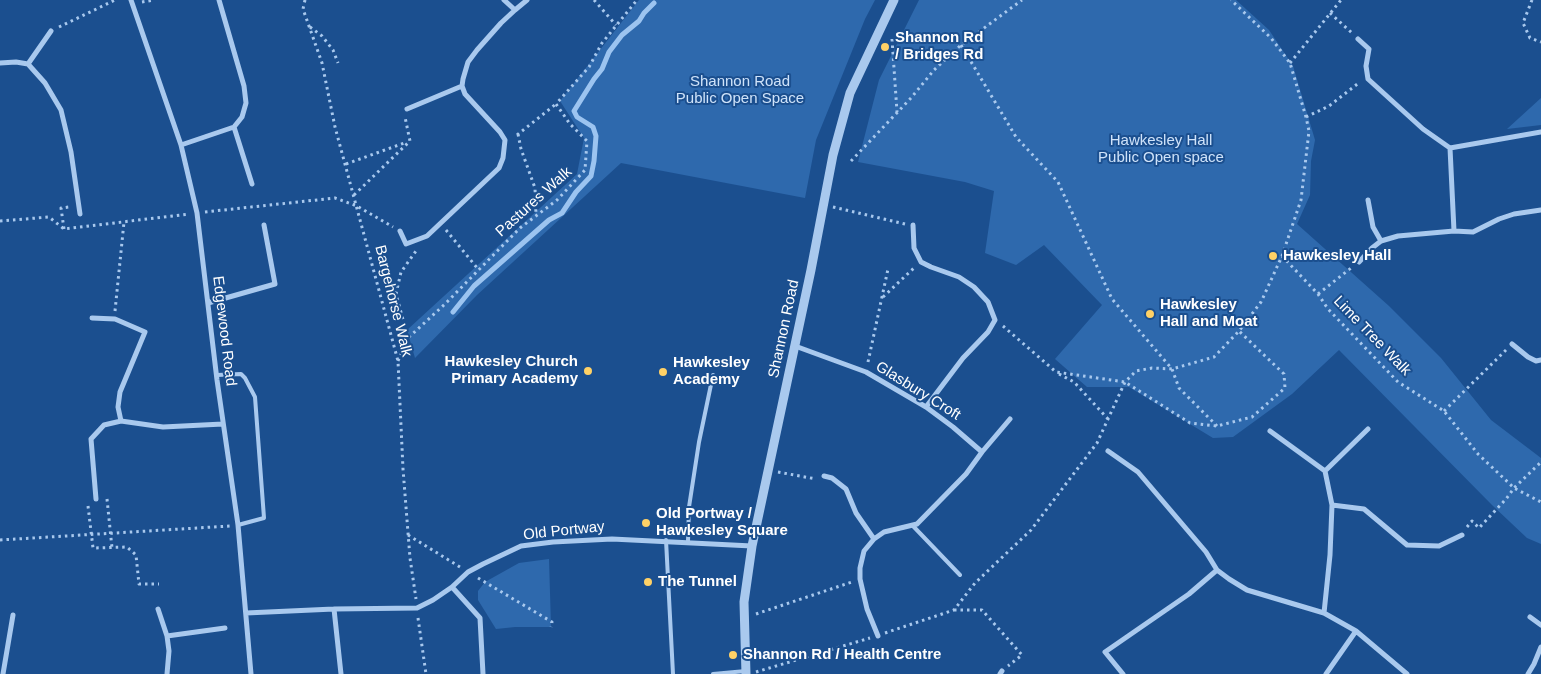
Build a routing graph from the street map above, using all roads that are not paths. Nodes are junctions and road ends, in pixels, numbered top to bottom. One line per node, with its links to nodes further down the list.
1 (131, 0): 15 (street, Edgewood Road)
2 (219, 0): 13 (street)
3 (504, 0): 6 (street)
4 (527, 0): 6 (street)
5 (894, 0): 30 (street, Shannon Road)
6 (514, 10): 11 (street)
7 (51, 31): 10 (street)
8 (1358, 39): 16 (street)
9 (0, 63): 10 (street)
10 (28, 64): 20 (street)
11 (462, 86): 12 (street); 23 (street)
12 (407, 109)
13 (234, 127): 15 (street); 17 (street)
14 (1541, 132): 16 (street)
15 (181, 145): 27 (street, Edgewood Road)
16 (1450, 148): 24 (street)
17 (252, 184)
18 (1368, 200): 25 (street)
19 (1541, 210): 24 (street)
20 (80, 214)
21 (264, 225): 27 (street)
22 (913, 226): 34 (street)
23 (400, 231)
24 (1454, 231): 25 (street)
25 (1381, 242): 26 (street)
26 (1359, 262)
27 (208, 303): 32 (street, Edgewood Road)
28 (92, 318): 36 (street)
29 (1512, 344): 31 (street)
30 (795, 346): 34 (street, Glasbury Croft); 52 (street, Shannon Road)
31 (1541, 360)
32 (217, 375): 37 (street, Edgewood Road); 46 (lane)
33 (713, 375): 51 (lane)
34 (926, 407): 41 (street, Glasbury Croft)
35 (1010, 419): 41 (street)
36 (121, 421): 37 (street); 44 (street)
37 (224, 424): 46 (street, Edgewood Road)
38 (1368, 429): 42 (street)
39 (1270, 430): 42 (street)
40 (1108, 451): 53 (street)
41 (982, 452): 47 (street)
42 (1325, 471): 45 (street)
43 (824, 476): 49 (street)
44 (96, 499)
45 (1332, 505): 48 (street); 59 (street)
46 (238, 525): 58 (street, Edgewood Road)
47 (913, 526): 49 (street); 54 (lane)
48 (1462, 535)
49 (874, 539): 66 (street)
50 (666, 540): 51 (street, Old Portway); 55 (street, Old Portway); 74 (lane)
51 (688, 542): 52 (street, Old Portway)
52 (752, 546): 68 (street, Shannon Road)
53 (1217, 570): 59 (street); 76 (street)
54 (960, 575)
55 (452, 587): 57 (street, Old Portway); 73 (street)
56 (158, 609): 65 (street)
57 (334, 609): 58 (street, Old Portway); 72 (street)
58 (246, 613): 71 (street, Edgewood Road)
59 (1324, 613): 64 (street)
60 (13, 615): 69 (street)
61 (1530, 616): 62 (street)
62 (1541, 625)
63 (225, 628): 65 (street)
64 (1356, 631): 77 (street); 78 (street)
65 (167, 636): 70 (street)
66 (878, 636)
67 (1541, 647): 79 (street)
68 (746, 673): 75 (lane)
69 (3, 674)
70 (167, 674)
71 (252, 674)
72 (341, 674)
73 (484, 674)
74 (673, 674)
75 (713, 674)
76 (1123, 674)
77 (1326, 674)
78 (1407, 674)
79 (1528, 674)

